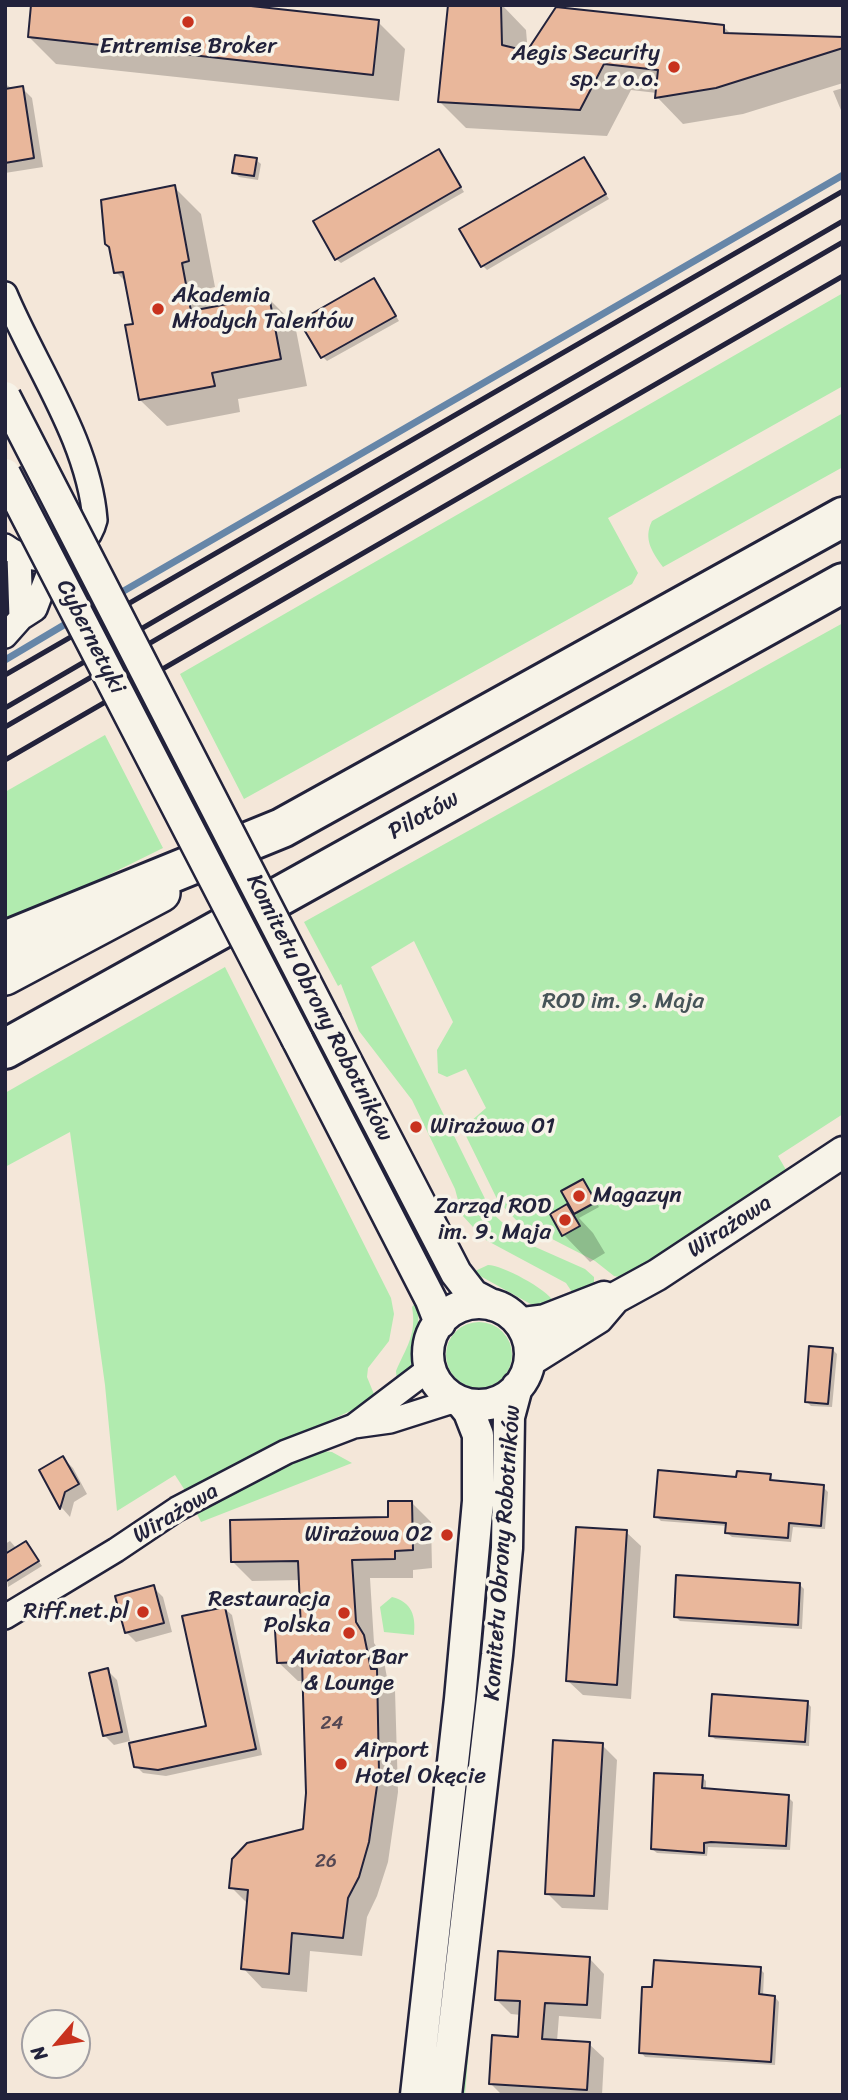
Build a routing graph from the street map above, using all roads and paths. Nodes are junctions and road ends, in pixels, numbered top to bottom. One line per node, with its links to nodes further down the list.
1 (5, 294): 6 (street, Cybernetyki)
2 (5, 397): 10 (street, Cybernetyki, bridge)
3 (5, 474): 11 (street, Cybernetyki, bridge)
4 (843, 517): 12 (highway)
5 (12, 551): 6 (street, Cybernetyki); 8 (street)
6 (49, 559): 8 (street)
7 (843, 583): 15 (highway, Pilotów)
8 (21, 618): 9 (street)
9 (5, 636)
10 (161, 699): 18 (street, Komitetu Obrony Robotników, bridge)
11 (131, 716): 19 (street, Komitetu Obrony Robotników, bridge)
12 (282, 828): 13 (highway); 14 (main road)
13 (5, 942)
14 (5, 976)
15 (5, 1049)
16 (843, 1152): 17 (street, Wirażowa)
17 (615, 1298): 20 (street, Wirażowa); 21 (street, Wirażowa)
18 (492, 1305): 19 (street); 20 (street)
19 (440, 1323): 22 (street)
20 (522, 1323): 21 (street)
21 (531, 1360): 23 (street)
22 (429, 1369): 24 (street); 25 (street, Wirażowa)
23 (517, 1387): 24 (street); 28 (street, Komitetu Obrony Robotników)
24 (458, 1401): 25 (street, Wirażowa); 27 (street, Komitetu Obrony Robotników)
25 (354, 1426): 26 (street, Wirażowa)
26 (5, 1616)
27 (416, 2095)
28 (446, 2095)

